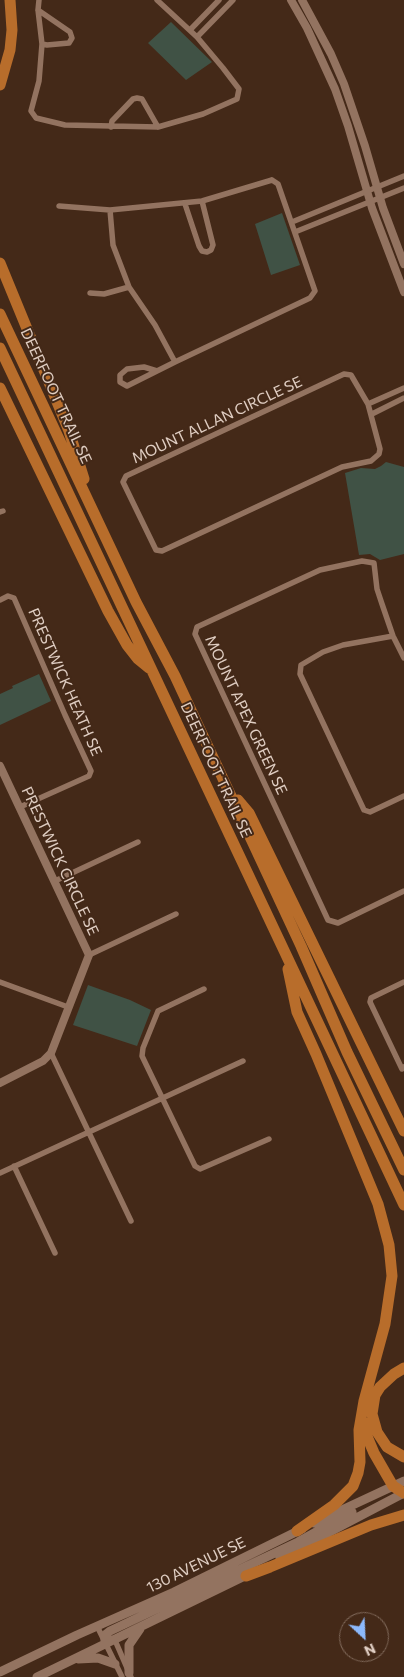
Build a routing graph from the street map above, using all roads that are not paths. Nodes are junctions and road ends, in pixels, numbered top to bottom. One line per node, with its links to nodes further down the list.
1 (0, 0): 11 (highway)
2 (10, 0): 11 (highway)
3 (39, 0): 10 (street)
4 (157, 0): 12 (street)
5 (220, 0): 9 (street); 12 (street)
6 (233, 0): 9 (street)
7 (291, 0): 21 (street)
8 (302, 0): 19 (street)
9 (227, 5): 13 (street)
10 (38, 10): 14 (street); 14 (street)
11 (12, 30): 15 (highway)
12 (190, 30): 13 (street)
13 (198, 37): 17 (street)
14 (42, 44): 16 (street)
15 (0, 85)
16 (111, 127): 17 (street); 17 (street)
17 (158, 127)
18 (404, 176): 19 (street)
19 (377, 187): 21 (street); 22 (street)
20 (404, 188): 22 (street)
21 (367, 192): 24 (street); 28 (street)
22 (380, 198): 24 (street); 31 (street)
23 (202, 201): 25 (street); 25 (street); 28 (street)
24 (370, 202): 29 (street); 33 (street)
25 (185, 204): 27 (street)
26 (59, 206): 27 (street)
27 (110, 210): 32 (street)
28 (292, 222): 29 (street)
29 (295, 232): 37 (street)
30 (0, 263): 44 (highway)
31 (404, 264)
32 (130, 287): 34 (street); 37 (street)
33 (404, 292)
34 (90, 293)
35 (0, 314): 44 (highway, DEERFOOT TRAIL SE)
36 (0, 348): 48 (highway, DEERFOOT TRAIL SE)
37 (175, 362): 38 (street)
38 (157, 371): 38 (street)
39 (0, 388): 48 (highway)
40 (404, 388): 42 (street)
41 (404, 398): 43 (street)
42 (368, 404): 43 (street, MOUNT ALLAN CIRCLE SE); 43 (street, MOUNT ALLAN CIRCLE SE)
43 (372, 414)
44 (101, 528): 50 (highway, DEERFOOT TRAIL SE)
45 (0, 600): 52 (street, PRESTWICK HEATH SE)
46 (393, 636): 47 (street, MOUNT APEX GREEN SE); 51 (street); 55 (street, MOUNT APEX GREEN SE)
47 (404, 658)
48 (152, 670): 57 (highway, DEERFOOT TRAIL SE)
49 (0, 766): 52 (street, PRESTWICK CIRCLE SE)
50 (226, 785): 68 (highway); 72 (highway, DEERFOOT TRAIL SE)
51 (404, 796)
52 (20, 807): 54 (street, PRESTWICK CIRCLE SE)
53 (138, 842): 54 (street)
54 (55, 881): 58 (street, PRESTWICK CIRCLE SE)
55 (404, 891)
56 (176, 914): 58 (street)
57 (285, 952): 74 (highway, DEERFOOT TRAIL SE); 78 (highway)
58 (89, 955): 62 (street, PRESTWICK CIRCLE SE)
59 (0, 982): 62 (street)
60 (404, 982): 65 (street)
61 (204, 989): 67 (street)
62 (68, 1007): 63 (street, PRESTWICK CIRCLE SE)
63 (51, 1053): 66 (street); 69 (street)
64 (243, 1061): 67 (street)
65 (404, 1068)
66 (0, 1082)
67 (163, 1099): 69 (street); 70 (street)
68 (404, 1131)
69 (88, 1132): 71 (street); 75 (street)
70 (269, 1138)
71 (14, 1166): 73 (street); 76 (street)
72 (404, 1170)
73 (0, 1173)
74 (404, 1205)
75 (131, 1221)
76 (55, 1253)
77 (404, 1368): 79 (highway)
78 (364, 1401): 80 (highway); 84 (highway)
79 (404, 1457)
80 (399, 1484): 81 (highway); 82 (main road, 130 AVENUE SE)
81 (404, 1493): 85 (main road, 130 AVENUE SE)
82 (370, 1498): 84 (main road, 130 AVENUE SE); 87 (main road)
83 (404, 1515): 85 (highway)
84 (297, 1531): 87 (main road, 130 AVENUE SE)
85 (246, 1576): 86 (main road, 130 AVENUE SE)
86 (144, 1625): 87 (main road, 130 AVENUE SE); 91 (main road)
87 (106, 1632): 88 (main road, 130 AVENUE SE); 89 (street); 90 (main road, 130 AVENUE SE); 91 (street)
88 (73, 1659): 89 (main road); 92 (main road, 130 AVENUE SE)
89 (115, 1664): 91 (street)
90 (2, 1673)
91 (128, 1676)
92 (37, 1677)

